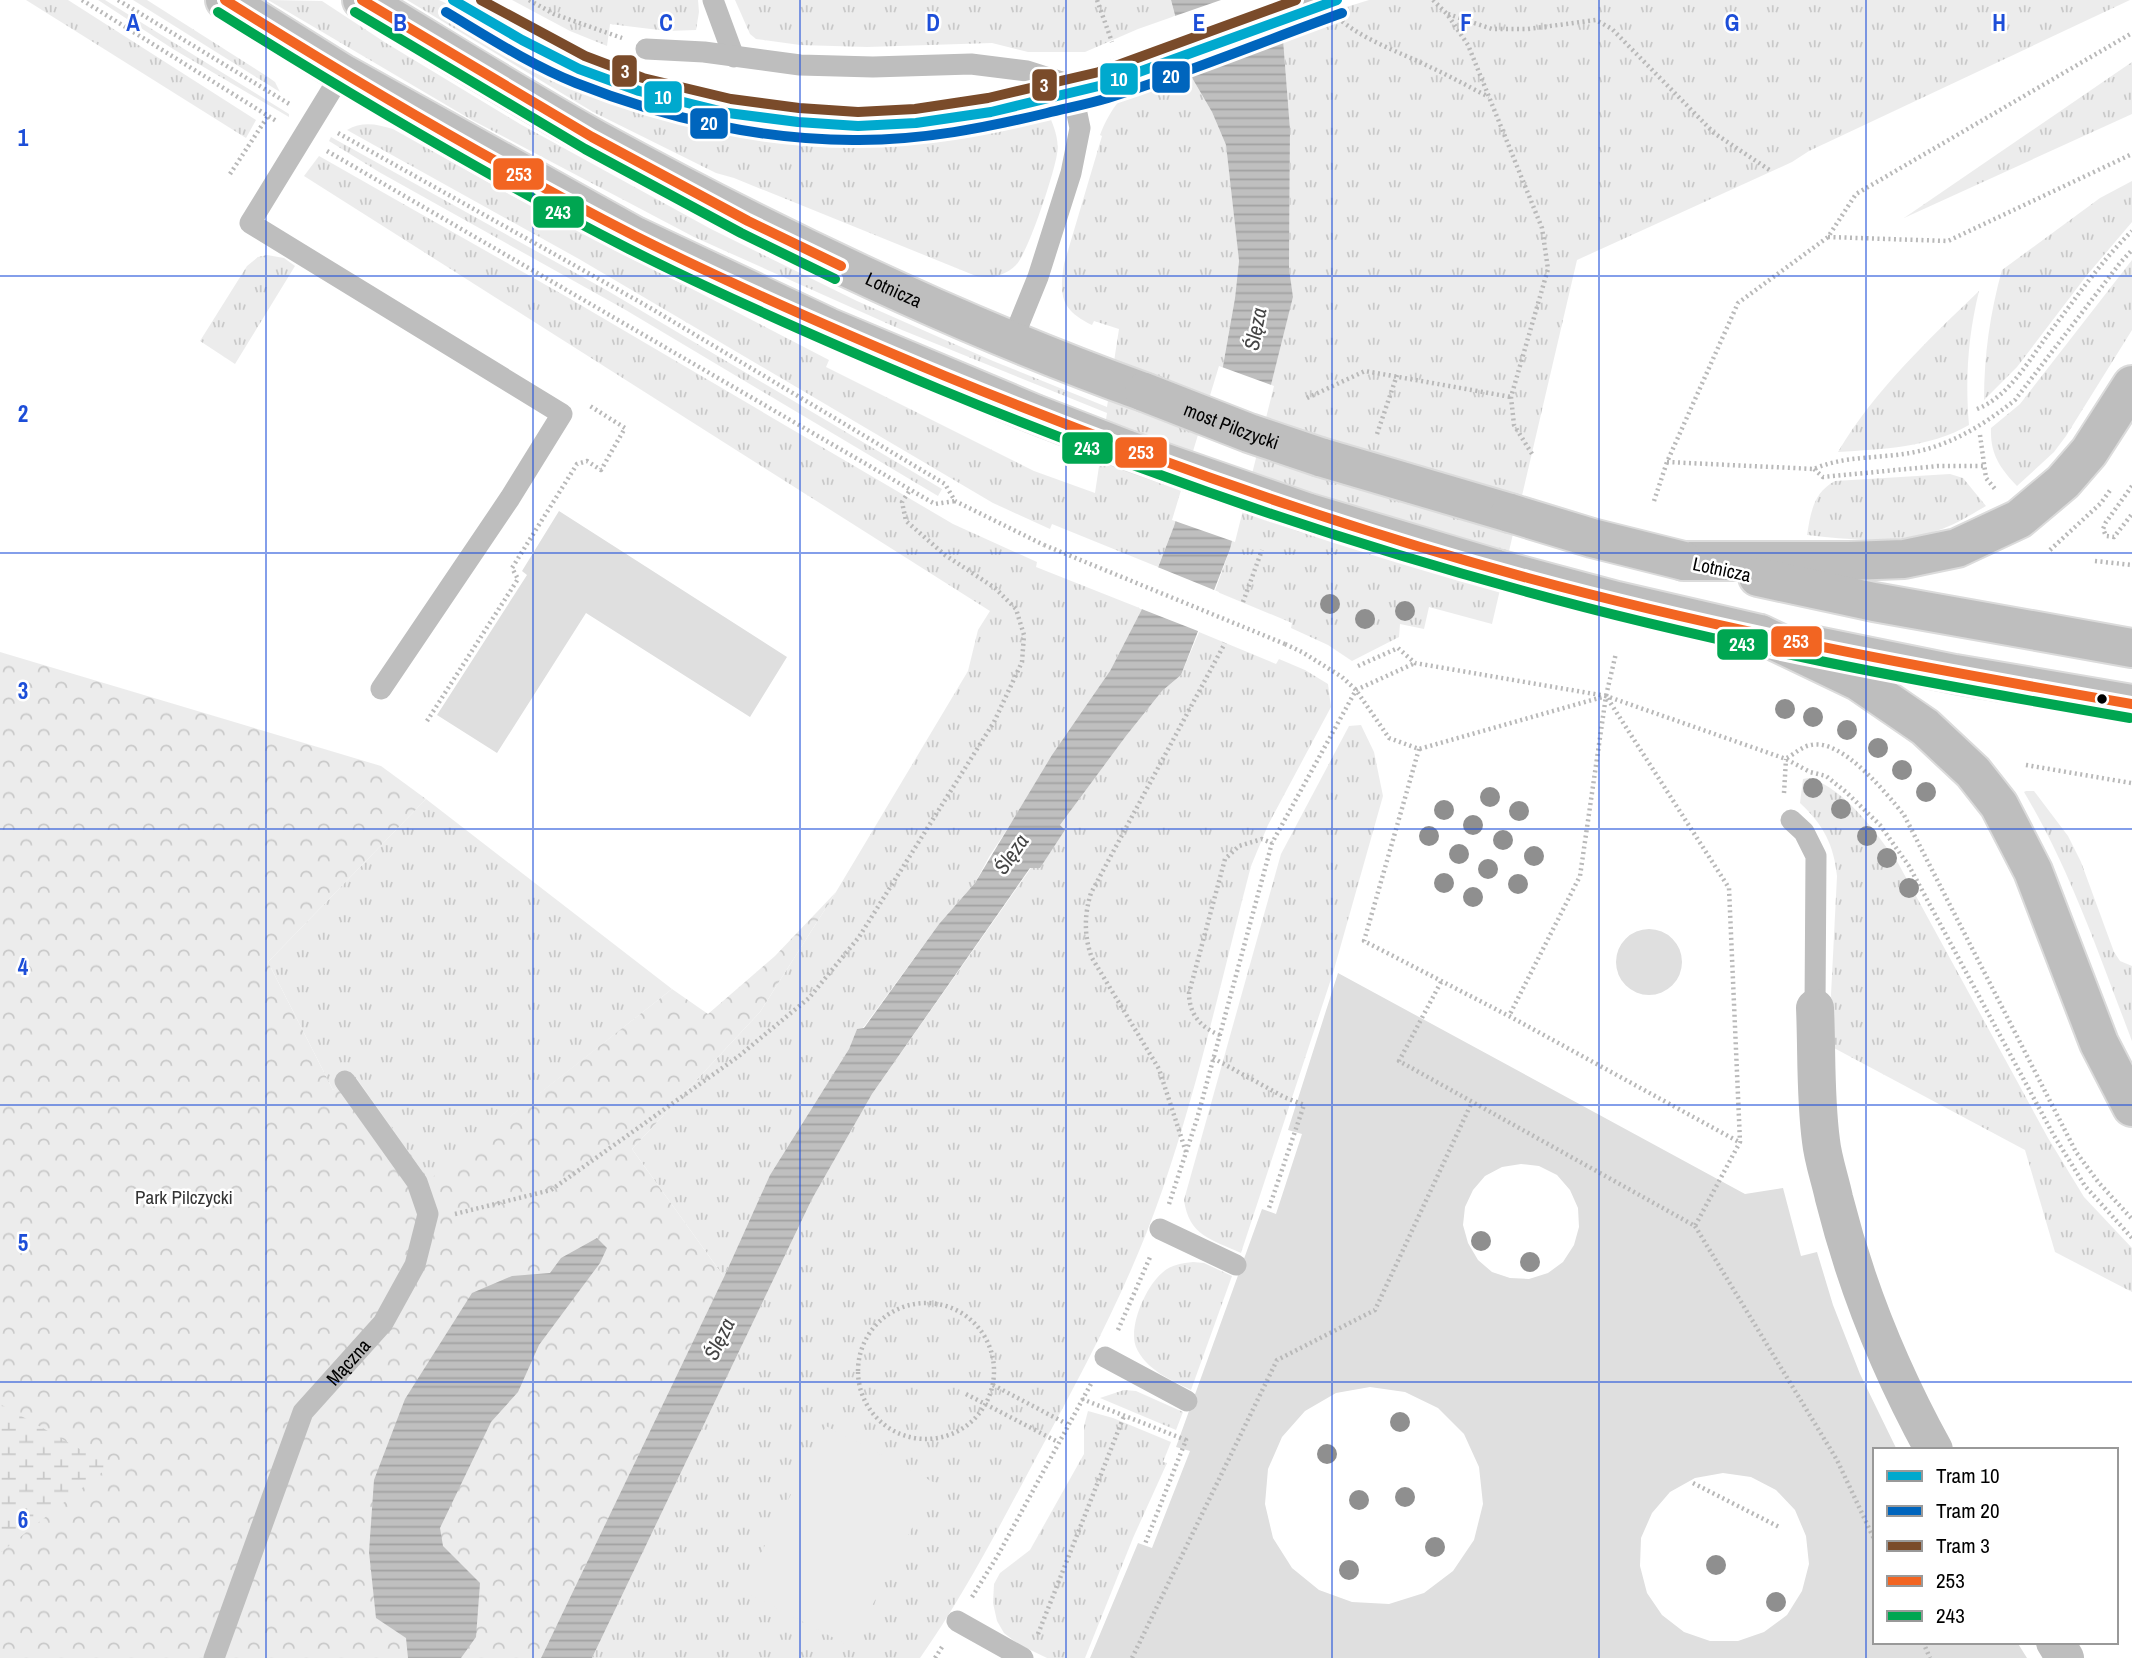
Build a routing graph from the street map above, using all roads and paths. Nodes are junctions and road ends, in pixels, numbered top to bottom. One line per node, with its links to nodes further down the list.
1 (82, 0): 19 (path)
2 (118, 0): 18 (path)
3 (225, 0): 15 (main road)
4 (362, 0): 29 (main road, Lotnicza)
5 (529, 0): 12 (path)
6 (713, 0): 13 (lane)
7 (1097, 0): 14 (path)
8 (1433, 0): 10 (path)
9 (1316, 3): 14 (lane); 17 (path)
10 (1447, 14): 17 (path); 24 (path)
11 (2132, 33): 27 (path)
12 (646, 50): 13 (lane)
13 (734, 57): 16 (lane)
14 (1121, 66): 16 (lane)
15 (342, 73): 55 (main road, bridge); 61 (lane)
16 (1071, 85): 29 (lane)
17 (1490, 97): 33 (path)
18 (290, 105)
19 (268, 116): 20 (path); 25 (path)
20 (288, 128)
21 (336, 132): 47 (path)
22 (322, 148): 45 (path)
23 (2132, 153): 27 (path)
24 (1772, 171)
25 (230, 174)
26 (2132, 231): 36 (path)
27 (1828, 237): 41 (path)
28 (2132, 250): 43 (path)
29 (1012, 341): 32 (main road, Lotnicza)
30 (1397, 375): 33 (path); 34 (path); 37 (path)
31 (2132, 385): 51 (main road)
32 (1144, 392): 40 (main road, most Pilczycki, bridge)
33 (1511, 397): 39 (path)
34 (1307, 398)
35 (582, 401): 65 (path)
36 (1977, 409)
37 (1379, 428)
38 (1980, 435): 42 (path)
39 (1532, 454)
40 (1320, 457): 51 (main road, Lotnicza, bridge)
41 (1667, 462): 43 (path); 48 (path)
42 (1983, 466): 43 (path); 46 (path)
43 (1814, 469)
44 (2132, 486): 49 (path)
45 (911, 490): 47 (path); 83 (path)
46 (1999, 494)
47 (955, 501): 62 (path, bridge)
48 (1654, 501)
49 (2132, 514)
50 (1262, 551): 54 (path)
51 (1684, 561): 57 (main road, Lotnicza)
52 (2095, 561): 53 (path)
53 (2132, 565)
54 (1243, 602)
55 (1776, 640): 64 (main road); 79 (main road)
56 (1225, 643): 81 (path)
57 (2132, 649)
58 (1616, 653): 63 (path)
59 (1415, 663): 60 (path); 62 (path); 63 (path)
60 (1358, 666)
61 (381, 689)
62 (1356, 690): 66 (path); 71 (path)
63 (1606, 696): 66 (path); 67 (path); 74 (path); 80 (path)
64 (2132, 704)
65 (427, 721)
66 (1419, 749): 72 (path)
67 (1786, 759): 84 (path); 87 (path)
68 (2026, 765): 69 (path)
69 (2131, 783)
70 (1791, 820): 73 (lane)
71 (1272, 843): 75 (path); 75 (path)
72 (1441, 982): 74 (path); 78 (path)
73 (1815, 1008): 98 (main road)
74 (1509, 1016): 80 (path)
75 (1220, 1035): 76 (path)
76 (1213, 1058): 81 (path); 82 (path)
77 (345, 1081): 83 (lane)
78 (1472, 1102): 85 (path); 107 (path)
79 (2132, 1107)
80 (1740, 1142): 85 (path)
81 (1186, 1153): 86 (path)
82 (1268, 1211)
83 (428, 1214): 105 (lane, Mączna)
84 (2132, 1219)
85 (1695, 1226): 101 (path)
86 (1160, 1229): 88 (lane); 89 (path)
87 (2132, 1238)
88 (1236, 1265)
89 (1105, 1357): 92 (path); 93 (lane)
90 (993, 1385): 94 (path); 94 (path); 96 (path)
91 (966, 1394): 94 (path)
92 (1082, 1399): 95 (path); 96 (path)
93 (1187, 1401)
94 (986, 1405): 97 (path)
95 (1125, 1416): 102 (path); 104 (path)
96 (1068, 1424): 97 (path)
97 (1058, 1442): 103 (path)
98 (1933, 1448)
99 (1693, 1483): 100 (path)
100 (1781, 1528)
101 (1873, 1537)
102 (1145, 1544)
103 (957, 1622): 104 (lane); 106 (path)
104 (1028, 1652)
105 (214, 1658)
106 (935, 1658)
107 (1132, 1658)

